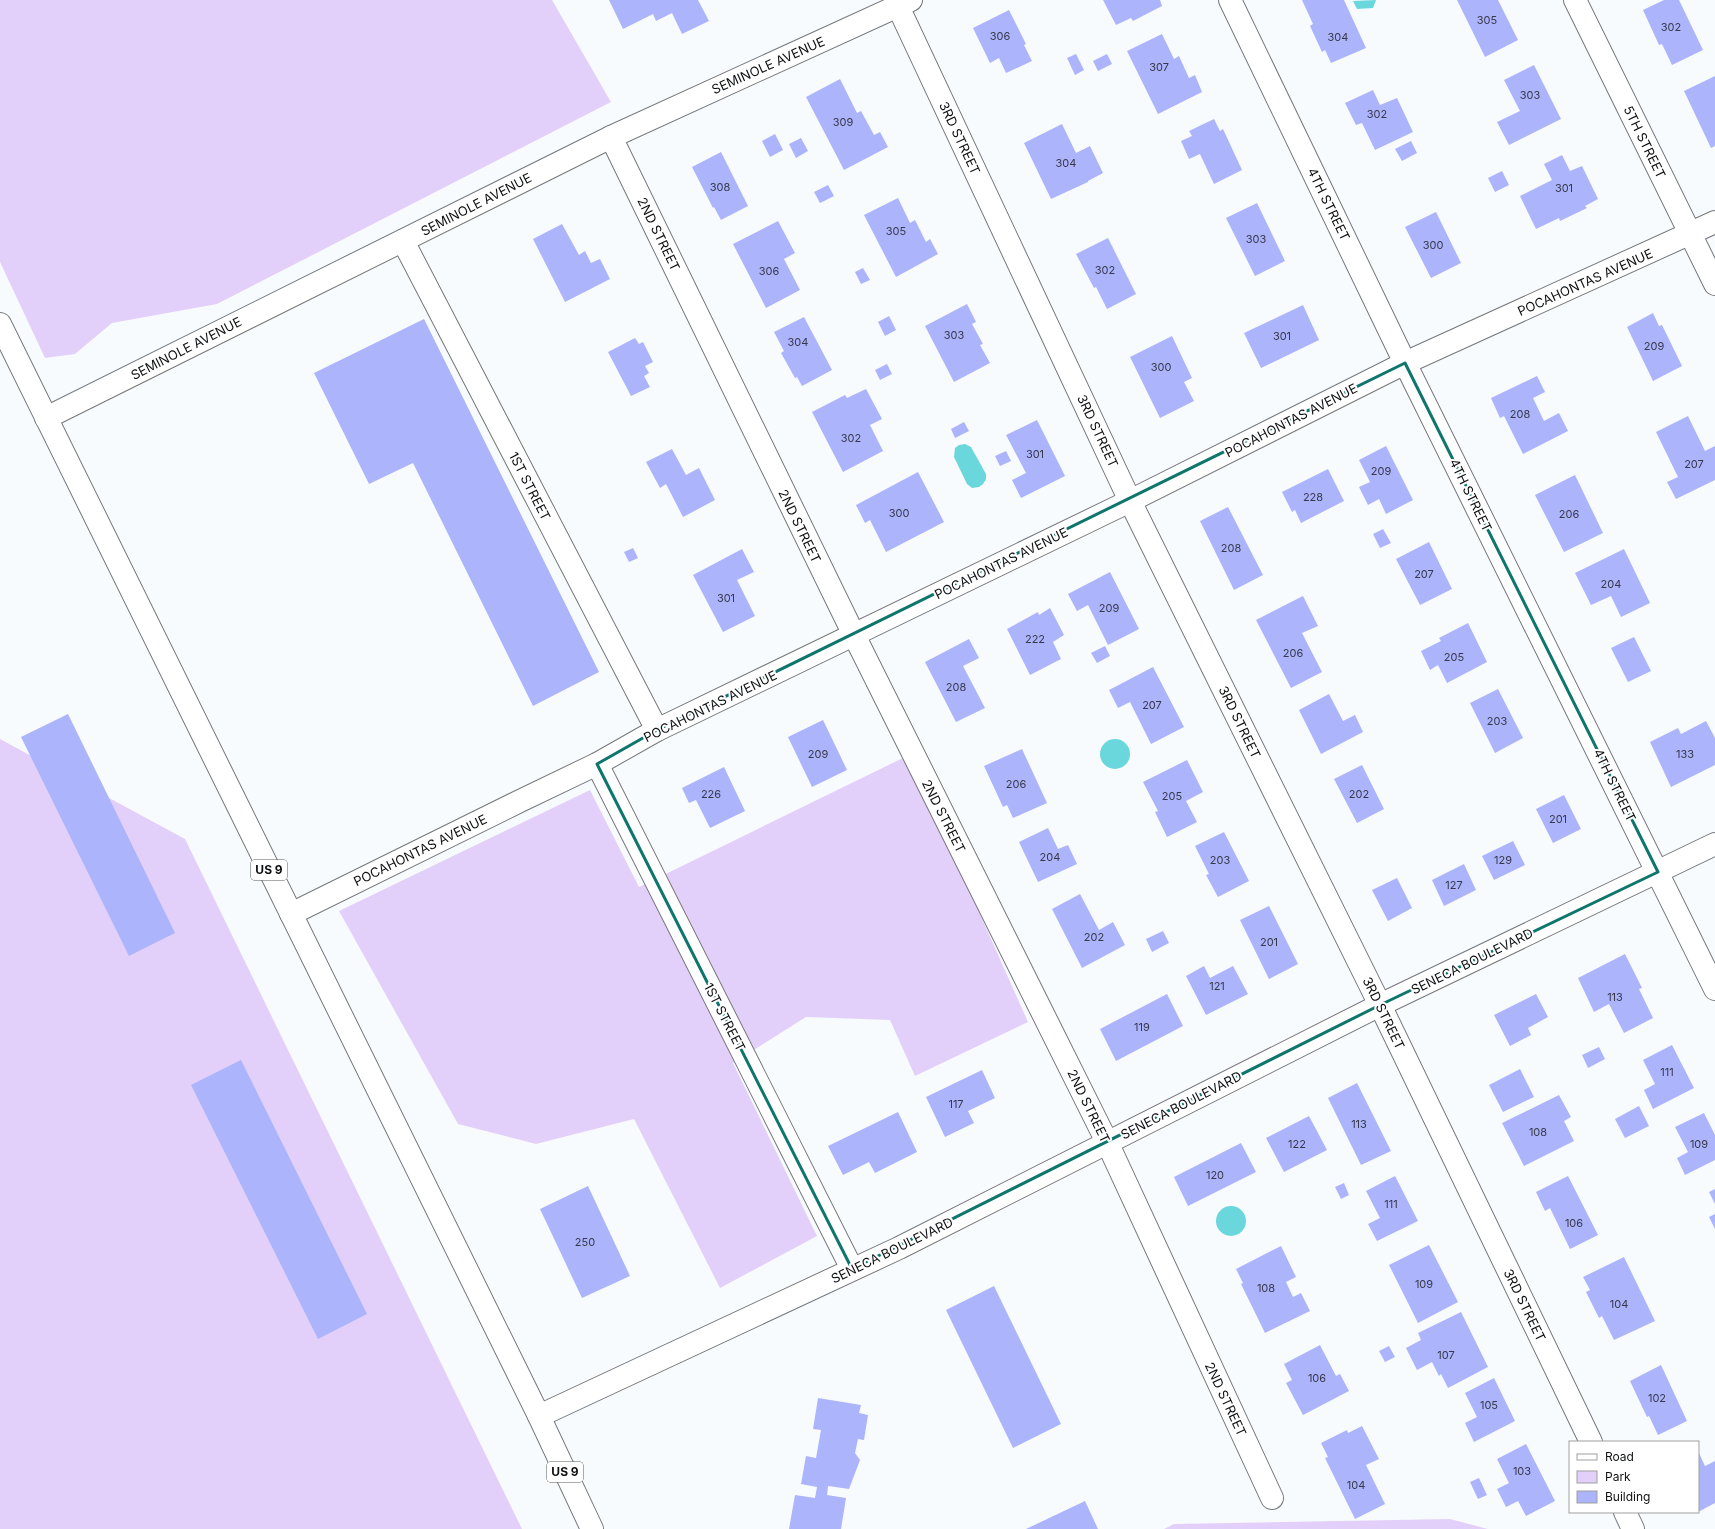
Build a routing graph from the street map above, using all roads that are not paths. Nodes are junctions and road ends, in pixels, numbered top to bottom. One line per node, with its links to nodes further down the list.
1 (1230, 0): 10 (main road, 4TH STREET)
2 (1575, 0): 6 (main road, 5TH STREET)
3 (901, 2): 4 (main road, SEMINOLE AVENUE); 12 (main road, 3RD STREET)
4 (611, 137): 7 (main road, SEMINOLE AVENUE); 13 (main road, 2ND STREET)
5 (1715, 222): 6 (main road, POCAHONTAS AVENUE)
6 (1691, 234): 8 (main road, 5TH STREET); 10 (main road, POCAHONTAS AVENUE)
7 (403, 241): 11 (main road, SEMINOLE AVENUE); 14 (main road, 1ST STREET)
8 (1715, 284)
9 (0, 324): 11 (main road, US 9)
10 (1406, 363): 12 (main road, POCAHONTAS AVENUE); 17 (main road, 4TH STREET)
11 (46, 418): 18 (main road, US 9)
12 (1130, 500): 13 (main road, POCAHONTAS AVENUE); 20 (main road, 3RD STREET)
13 (854, 635): 14 (main road, POCAHONTAS AVENUE); 21 (main road, 2ND STREET)
14 (657, 730): 15 (main road, POCAHONTAS AVENUE)
15 (597, 764): 18 (main road, POCAHONTAS AVENUE); 22 (main road, 1ST STREET)
16 (1715, 844): 17 (main road, SENECA BOULEVARD)
17 (1658, 872): 19 (main road, 4TH STREET); 20 (main road, SENECA BOULEVARD)
18 (291, 914): 23 (main road, US 9)
19 (1715, 989)
20 (1380, 1005): 21 (main road, SENECA BOULEVARD); 24 (main road, 3RD STREET)
21 (1107, 1142): 22 (main road, SENECA BOULEVARD); 25 (main road, 2ND STREET)
22 (852, 1270): 23 (main road, SENECA BOULEVARD)
23 (539, 1416): 27 (main road, US 9)
24 (1591, 1441)
25 (1272, 1498)
26 (1625, 1513): 28 (main road)
27 (592, 1529)
28 (1633, 1529)

